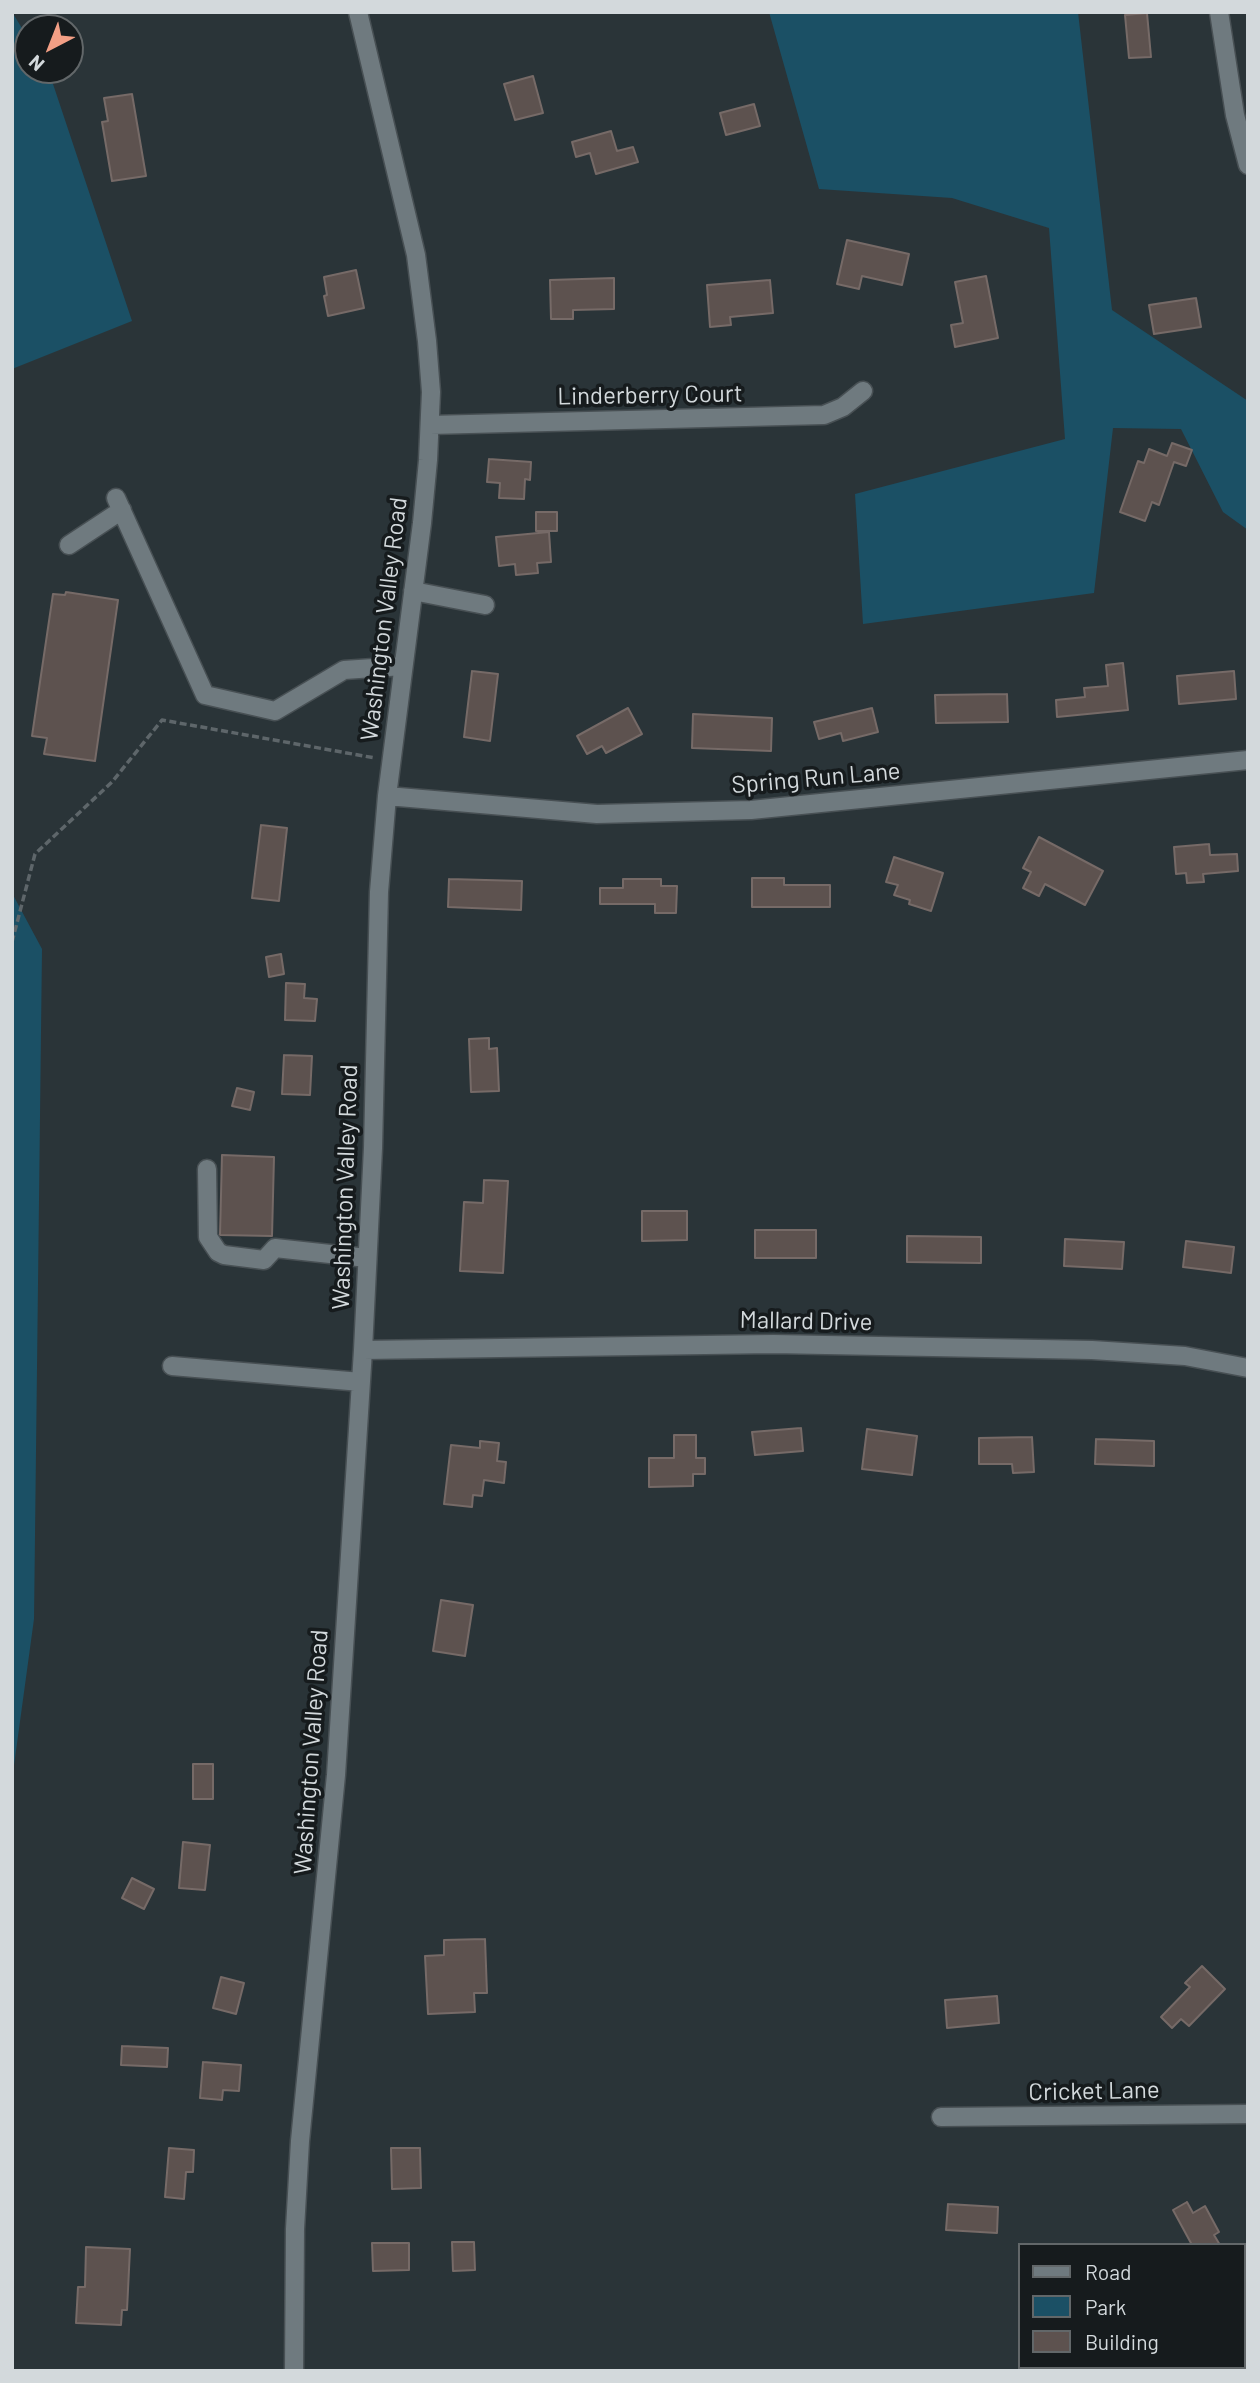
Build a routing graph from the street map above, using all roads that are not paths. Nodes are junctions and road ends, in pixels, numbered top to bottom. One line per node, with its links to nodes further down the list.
1 (358, 12): 5 (street, Washington Valley Road)
2 (1219, 12): 3 (street)
3 (1248, 165)
4 (863, 391): 5 (street, Linderberry Court)
5 (430, 425): 7 (street, Washington Valley Road)
6 (69, 545): 9 (street)
7 (413, 591): 8 (street); 9 (street, Washington Valley Road)
8 (485, 605)
9 (404, 666): 11 (street, Washington Valley Road)
10 (1248, 760): 11 (street, Spring Run Lane)
11 (387, 796): 13 (street, Washington Valley Road)
12 (207, 1169): 13 (street)
13 (367, 1258): 14 (street, Washington Valley Road)
14 (363, 1350): 16 (street, Mallard Drive); 17 (street, Washington Valley Road)
15 (172, 1366): 17 (street)
16 (1248, 1368)
17 (361, 1382): 20 (street, Washington Valley Road)
18 (1248, 2115): 19 (street, Cricket Lane)
19 (941, 2117)
20 (294, 2371)

